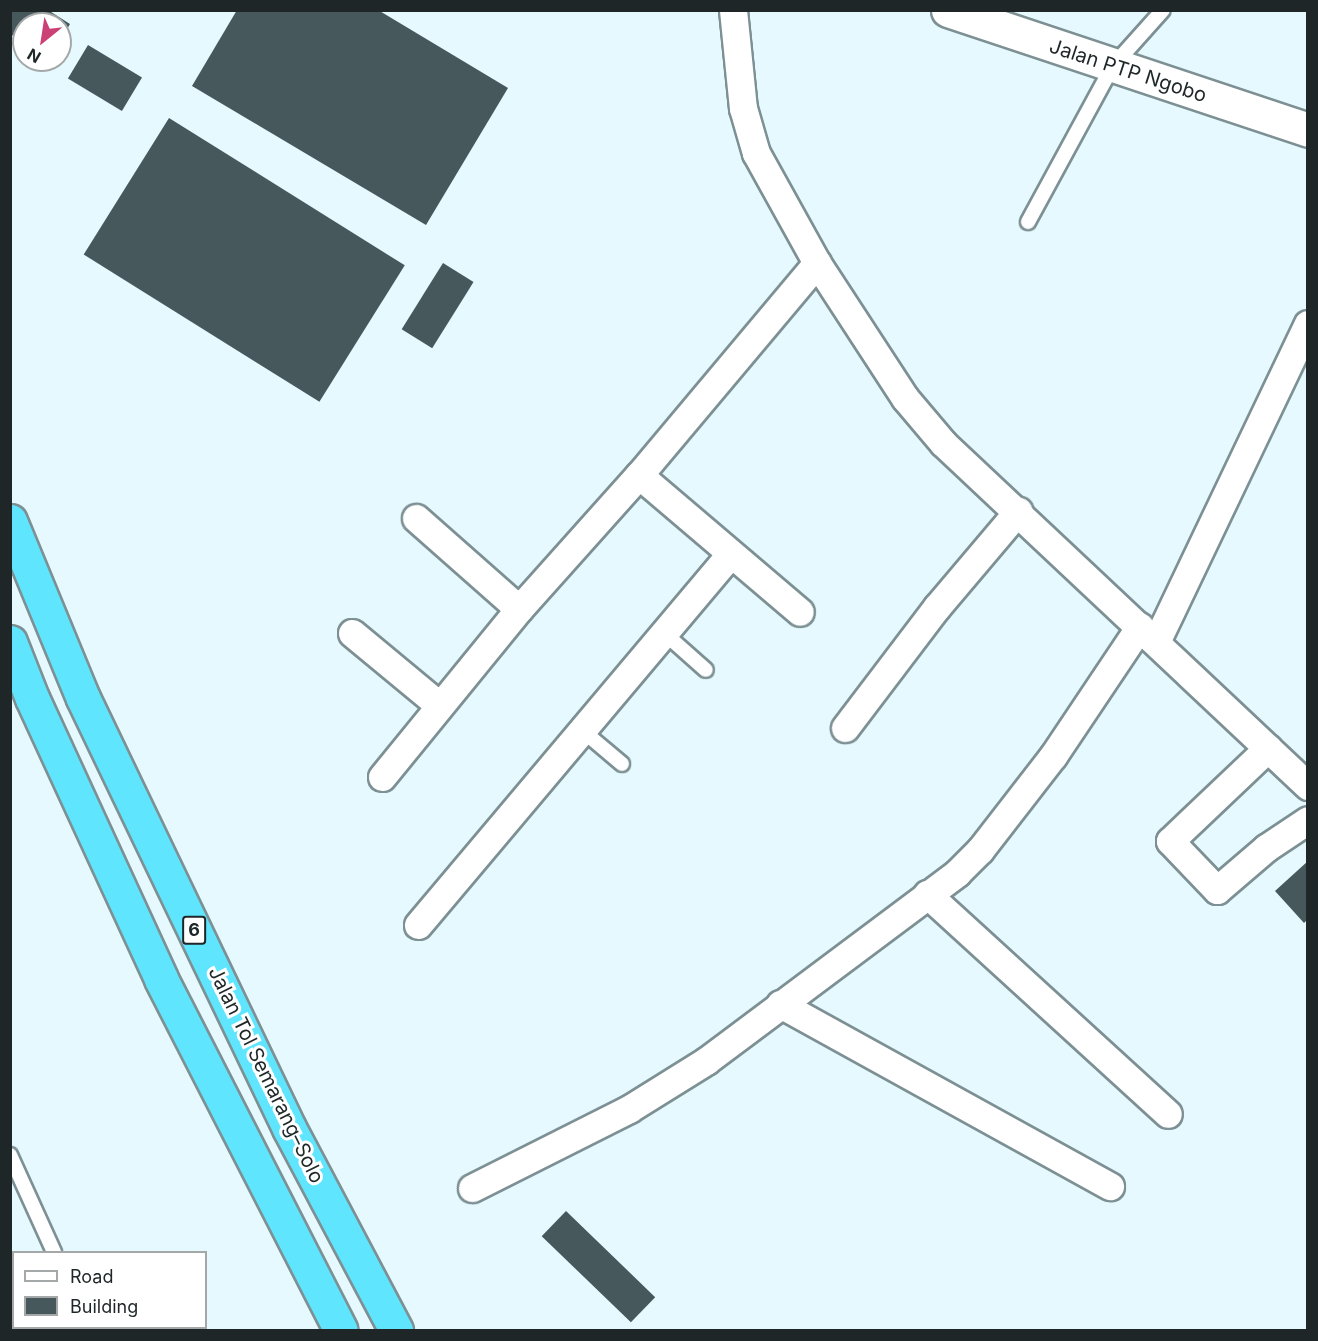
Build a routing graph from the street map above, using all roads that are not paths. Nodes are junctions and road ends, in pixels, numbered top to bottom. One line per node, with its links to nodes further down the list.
1 (733, 10): 7 (street)
2 (948, 10): 4 (main road, Jalan PTP Ngobo)
3 (1163, 10): 4 (lane)
4 (1112, 67): 5 (main road, Jalan PTP Ngobo); 6 (lane)
5 (1308, 130)
6 (1028, 222)
7 (817, 263): 10 (street); 11 (street)
8 (1308, 324): 9 (street)
9 (1301, 354): 19 (street)
10 (639, 475): 14 (street); 15 (street)
11 (1018, 511): 19 (street); 23 (street)
12 (416, 518): 15 (street)
13 (10, 521): 39 (highway, Jalan Tol Semarang–Solo / 6)
14 (730, 554): 16 (street); 18 (street)
15 (519, 609): 22 (street)
16 (800, 612)
17 (352, 633): 22 (street)
18 (663, 633): 21 (lane); 24 (street)
19 (1148, 633): 25 (street); 30 (street)
20 (10, 642): 38 (highway)
21 (706, 670)
22 (439, 705): 27 (street)
23 (845, 728)
24 (583, 731): 26 (lane); 31 (street)
25 (1268, 748): 28 (street); 29 (street)
26 (622, 764)
27 (382, 777)
28 (1308, 786)
29 (1308, 820)
30 (927, 894): 32 (street); 33 (street)
31 (418, 925)
32 (780, 1004): 35 (street); 36 (street)
33 (1168, 1114)
34 (10, 1155): 37 (lane)
35 (1110, 1186)
36 (472, 1188)
37 (54, 1251)
38 (341, 1330)
39 (396, 1330)

